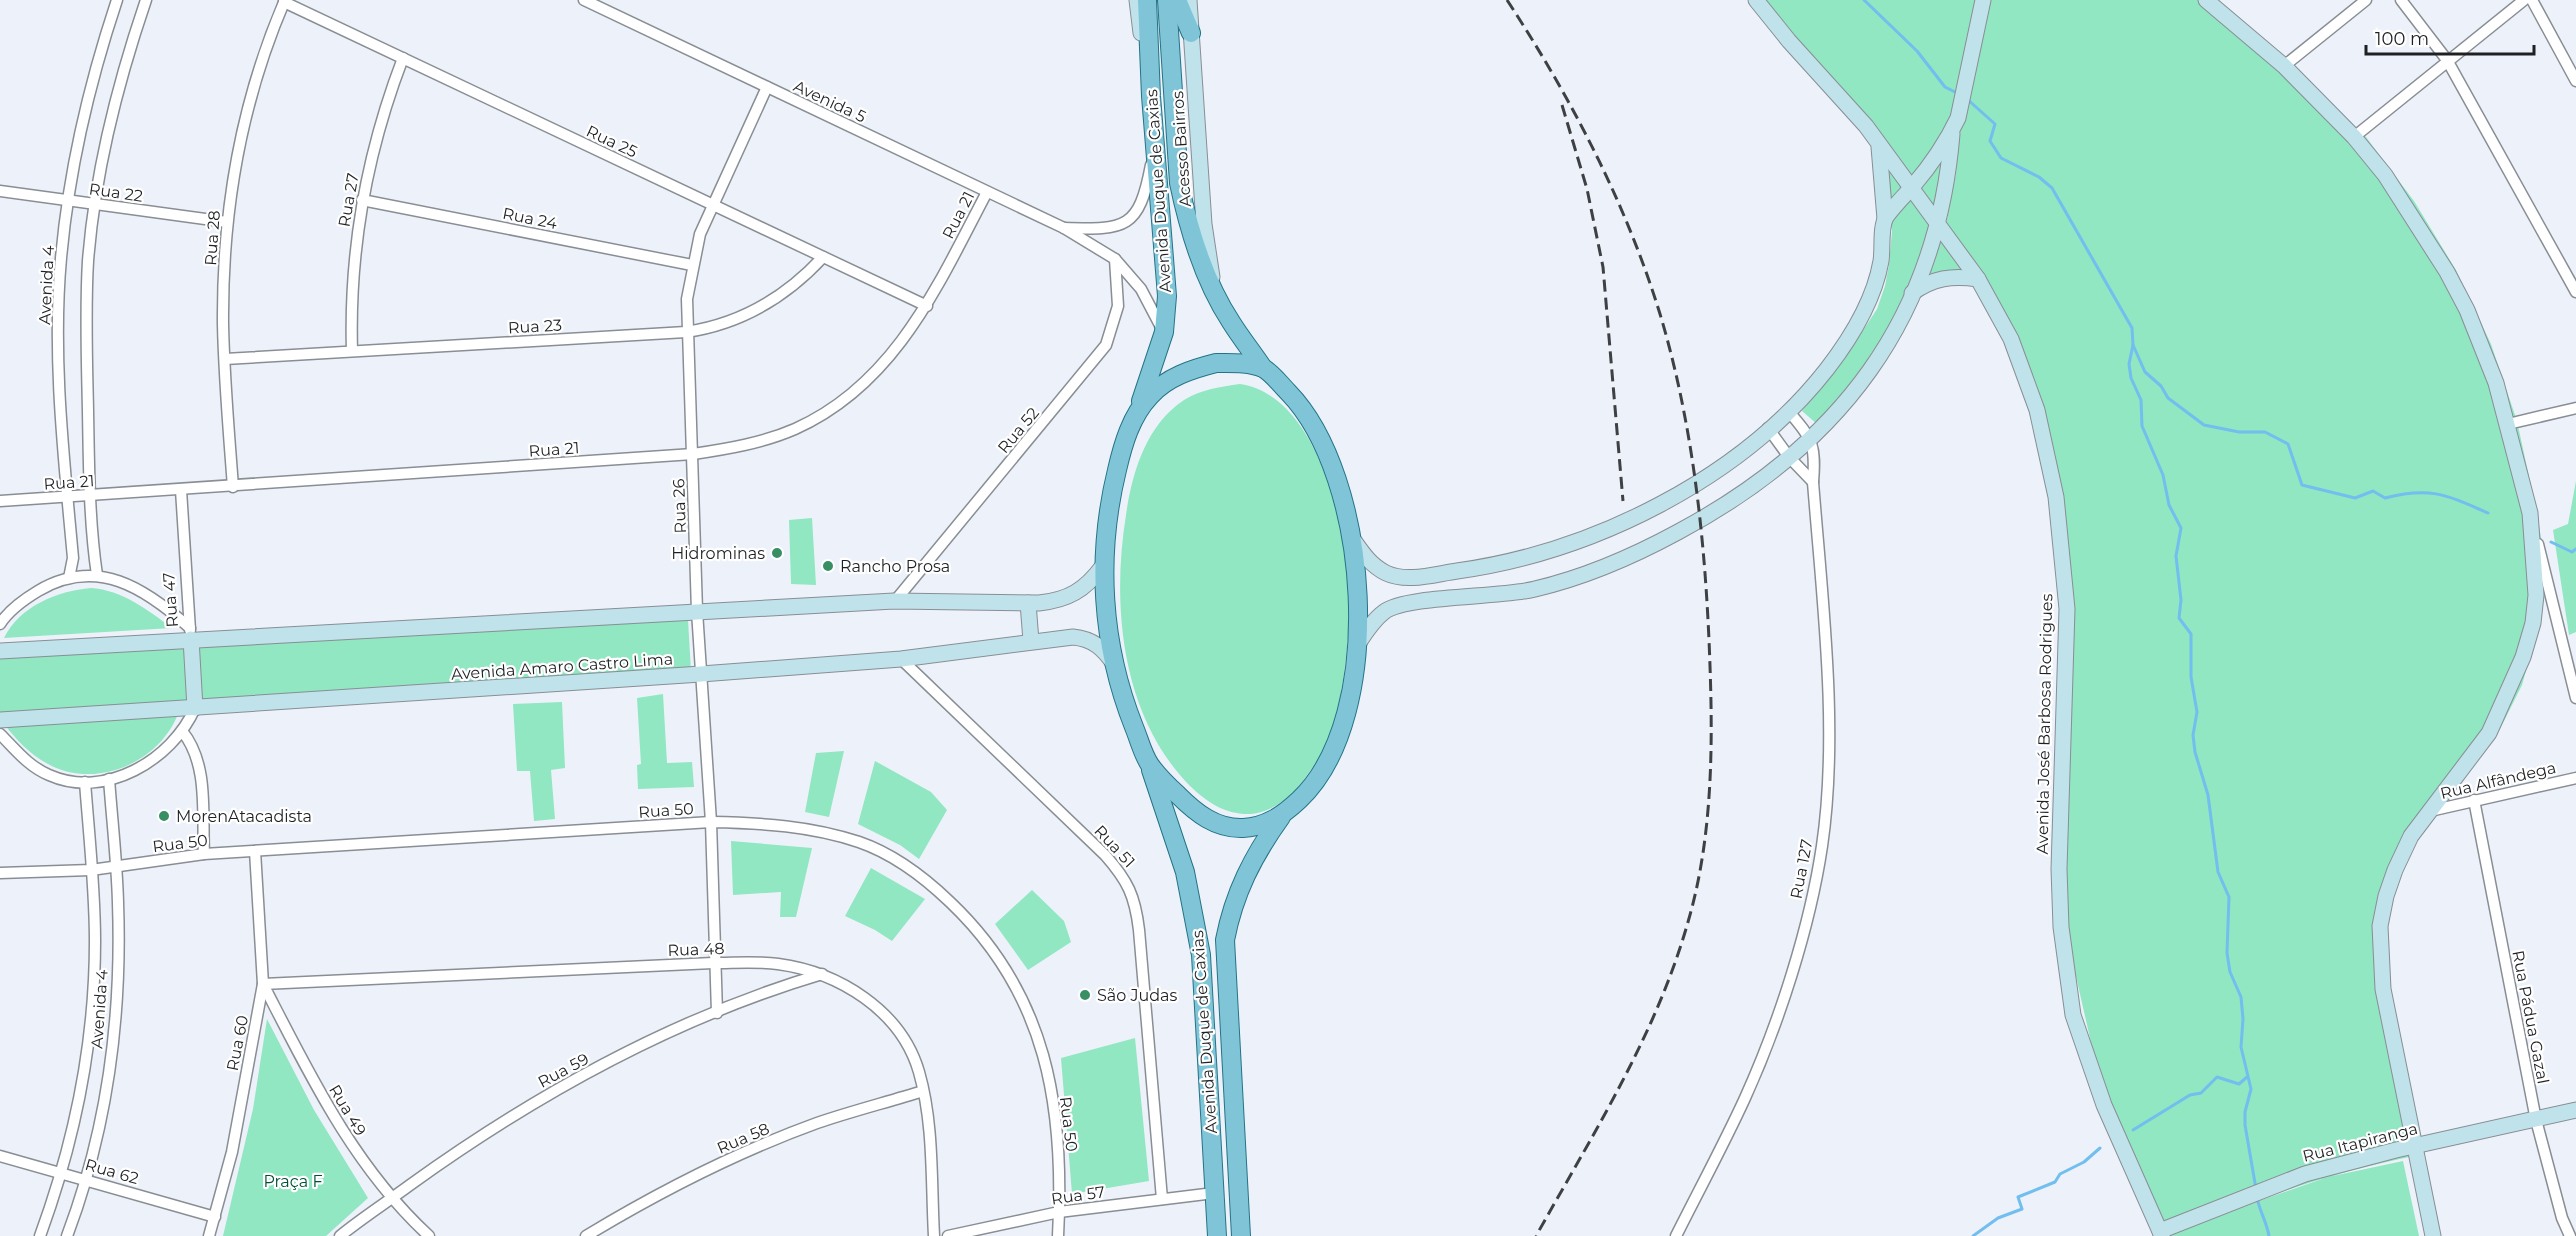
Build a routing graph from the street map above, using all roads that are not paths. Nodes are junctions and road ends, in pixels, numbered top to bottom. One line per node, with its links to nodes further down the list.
1 (117, 0): 31 (street, Avenida 4)
2 (146, 0): 33 (street)
3 (584, 0): 22 (street, Avenida 5)
4 (1137, 0): 23 (main road)
5 (1148, 0): 23 (main road, Avenida Duque de Caxias)
6 (1167, 0): 45 (main road, Avenida Duque de Caxias)
7 (1177, 0): 17 (main road)
8 (1189, 0): 17 (main road, Acesso Bairros)
9 (1756, 0): 27 (main road, Avenida José Barbosa Rodrigues)
10 (1983, 0): 24 (main road)
11 (2206, 0): 20 (main road)
12 (2366, 0): 20 (street)
13 (2401, 0): 19 (street)
14 (2524, 0): 19 (street)
15 (2532, 0): 21 (street)
16 (285, 1): 18 (street, Rua 25); 36 (street, Rua 28)
17 (1191, 33): 45 (main road, Acesso Bairros)
18 (403, 58): 32 (street, Rua 27); 34 (street, Rua 25)
19 (2447, 60): 25 (street); 43 (street)
20 (2284, 66): 25 (main road)
21 (2576, 81)
22 (766, 87): 30 (street, Avenida 5); 34 (street, Rua 26)
23 (1150, 96): 26 (main road, Avenida Duque de Caxias)
24 (1955, 124): 28 (main road); 37 (main road)
25 (2354, 136): 55 (main road)
26 (1155, 144): 38 (street, Avenida 5); 48 (main road, Avenida Duque de Caxias)
27 (1879, 144): 28 (main road, Avenida José Barbosa Rodrigues); 35 (main road)
28 (1910, 189): 35 (main road); 37 (main road, Avenida José Barbosa Rodrigues)
29 (0, 191): 31 (street, Rua 22)
30 (987, 192): 38 (street, Avenida 5); 46 (street, Rua 21)
31 (68, 200): 33 (street, Rua 22); 64 (street, Avenida 4)
32 (362, 200): 41 (street, Rua 24); 49 (street, Rua 27)
33 (95, 204): 36 (street, Rua 22); 63 (street)
34 (711, 204): 39 (street, Rua 25); 41 (street, Rua 26)
35 (1885, 219): 53 (main road)
36 (227, 222): 50 (street, Rua 28)
37 (1938, 226): 42 (main road, Avenida José Barbosa Rodrigues); 44 (main road)
38 (1064, 228): 40 (street, Avenida 5)
39 (823, 257): 46 (street, Rua 25); 47 (street, Rua 23)
40 (1115, 259): 48 (street, Avenida 5); 71 (street, Rua 52)
41 (692, 265): 47 (street, Rua 26)
42 (1978, 279): 44 (main road); 116 (main road, Avenida José Barbosa Rodrigues)
43 (2576, 292)
44 (1912, 293): 57 (main road)
45 (1216, 294): 51 (main road, Avenida Duque de Caxias)
46 (927, 306): 58 (street, Rua 21)
47 (686, 332): 49 (street, Rua 23); 58 (street, Rua 26)
48 (1164, 332): 54 (main road, Avenida Duque de Caxias)
49 (351, 351): 50 (street, Rua 23)
50 (225, 359): 61 (street, Rua 28)
51 (1263, 368): 54 (main road); 67 (main road, Avenida Duque de Caxias)
52 (2576, 408): 55 (street)
53 (1789, 412): 56 (main road); 57 (street)
54 (1136, 413): 68 (main road, Avenida Duque de Caxias)
55 (2508, 424): 66 (main road)
56 (1768, 428): 59 (street); 67 (main road)
57 (1811, 439): 59 (main road); 60 (street, Rua 127)
58 (693, 454): 61 (street, Rua 21); 73 (street, Rua 26)
59 (1789, 457): 60 (street); 77 (main road)
60 (1814, 482): 128 (street, Rua 127)
61 (233, 487): 62 (street, Rua 21)
62 (181, 490): 63 (street, Rua 21); 75 (street, Rua 47)
63 (90, 496): 64 (street, Rua 21); 69 (street)
64 (68, 497): 65 (street, Rua 21); 70 (street, Avenida 4)
65 (0, 501)
66 (2530, 513): 82 (street); 92 (main road)
67 (1352, 538): 77 (main road, Avenida Duque de Caxias)
68 (1102, 567): 72 (main road); 80 (main road, Avenida Duque de Caxias)
69 (97, 575): 70 (street); 75 (street)
70 (69, 578): 74 (street)
71 (896, 601): 72 (main road); 73 (main road)
72 (1028, 603): 76 (main road)
73 (697, 610): 75 (main road); 81 (street, Rua 26)
74 (0, 624)
75 (191, 634): 78 (main road); 83 (main road, Rua 47)
76 (1031, 641): 79 (main road, Avenida Amaro Castro Lima); 80 (main road, Avenida Amaro Castro Lima)
77 (1356, 647): 93 (main road, Avenida Duque de Caxias)
78 (0, 651)
79 (901, 658): 81 (main road, Avenida Amaro Castro Lima); 113 (street, Rua 51)
80 (1114, 664): 87 (main road, Avenida Duque de Caxias)
81 (700, 675): 83 (main road, Avenida Amaro Castro Lima); 94 (street, Rua 26)
82 (2576, 699)
83 (195, 708): 84 (main road, Avenida Amaro Castro Lima); 85 (street)
84 (0, 720)
85 (182, 731): 89 (street); 96 (street)
86 (0, 734): 90 (street)
87 (1148, 763): 93 (main road); 111 (main road, Avenida Duque de Caxias)
88 (2576, 778): 91 (street, Rua Alfândega)
89 (109, 779): 90 (street); 97 (street, Avenida 4)
90 (86, 782): 98 (street, Avenida 4)
91 (2474, 800): 92 (street, Rua Alfândega); 106 (street, Rua Pádua Gazal)
92 (2427, 812): 107 (main road)
93 (1281, 817): 127 (main road, Avenida Duque de Caxias)
94 (711, 822): 95 (street, Rua 50); 100 (street, Rua 26); 114 (street, Rua 50)
95 (255, 851): 96 (street, Rua 50); 102 (street, Rua 60)
96 (204, 854): 97 (street, Rua 50)
97 (115, 866): 98 (street, Rua 50); 110 (street, Avenida 4)
98 (91, 870): 99 (street, Rua 50); 109 (street, Avenida 4)
99 (0, 873)
100 (713, 963): 101 (street, Rua 48); 102 (street, Rua 48); 103 (street, Rua 26)
101 (823, 974): 103 (street, Rua 59); 104 (street, Rua 48)
102 (263, 984): 112 (street, Rua 49); 115 (street, Rua 60)
103 (717, 1012): 112 (street, Rua 59)
104 (923, 1092): 122 (street, Rua 58); 123 (street, Rua 48)
105 (2576, 1110): 106 (main road, Rua Itapiranga)
106 (2536, 1119): 107 (main road, Rua Itapiranga); 130 (street, Rua Pádua Gazal)
107 (2414, 1147): 116 (main road, Rua Itapiranga); 129 (main road)
108 (0, 1156): 109 (street, Rua 62)
109 (61, 1173): 110 (street, Rua 62); 117 (street, Avenida 4)
110 (86, 1179): 115 (street, Rua 62); 118 (street, Avenida 4)
111 (1214, 1193): 113 (street, Rua 57); 126 (main road, Avenida Duque de Caxias)
112 (391, 1199): 120 (street, Rua 59); 121 (street, Rua 49)
113 (1162, 1199): 114 (street, Rua 57)
114 (1059, 1212): 124 (street, Rua 57); 125 (street, Rua 50)
115 (215, 1217): 119 (street, Rua 60)
116 (2161, 1233)
117 (40, 1236)
118 (67, 1236)
119 (209, 1236)
120 (340, 1236)
121 (429, 1236)
122 (586, 1236)
123 (934, 1236)
124 (948, 1236)
125 (1058, 1236)
126 (1217, 1236)
127 (1241, 1236)
128 (1676, 1236)
129 (2433, 1236)
130 (2570, 1236)

